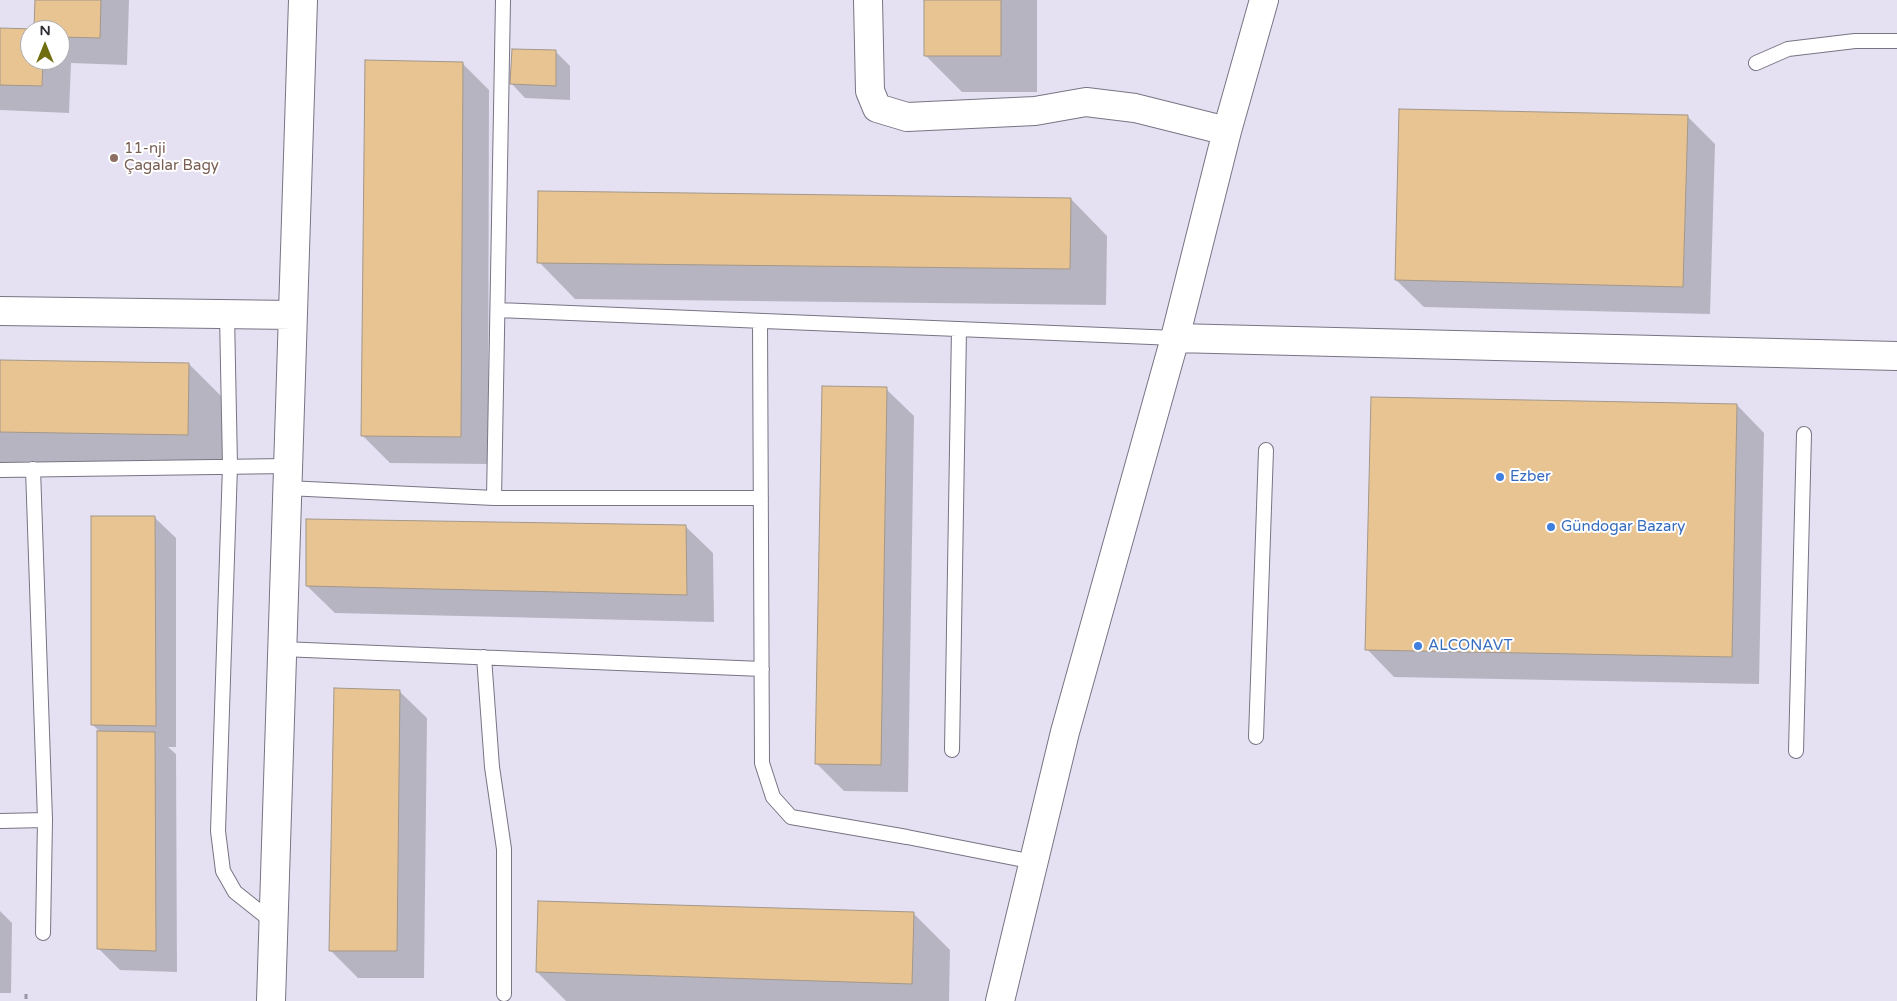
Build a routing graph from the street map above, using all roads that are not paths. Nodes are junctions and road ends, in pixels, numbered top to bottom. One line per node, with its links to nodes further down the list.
1 (303, 0): 11 (street)
2 (503, 0): 8 (lane)
3 (868, 0): 7 (street)
4 (1264, 0): 7 (street)
5 (1897, 41): 6 (lane)
6 (1756, 63)
7 (1227, 131): 14 (street)
8 (498, 310): 12 (lane); 22 (lane)
9 (0, 311): 10 (street)
10 (227, 315): 11 (street); 18 (lane)
11 (292, 315): 21 (street)
12 (760, 321): 13 (lane); 23 (lane)
13 (959, 329): 14 (lane); 28 (lane)
14 (1175, 338): 15 (street); 32 (street)
15 (1897, 356)
16 (1804, 434): 29 (lane)
17 (1266, 450): 27 (lane)
18 (230, 466): 19 (lane); 21 (lane); 33 (lane)
19 (33, 469): 20 (lane); 30 (lane)
20 (0, 470)
21 (287, 477): 22 (lane); 24 (street)
22 (494, 498): 23 (lane)
23 (761, 498): 26 (lane)
24 (282, 649): 25 (lane); 33 (street)
25 (484, 657): 26 (lane); 35 (lane)
26 (762, 669): 32 (lane)
27 (1256, 737)
28 (952, 750)
29 (1796, 751)
30 (45, 820): 31 (lane); 34 (lane)
31 (0, 821)
32 (1034, 862): 37 (street)
33 (274, 922): 36 (street)
34 (43, 933)
35 (504, 994)
36 (272, 1001)
37 (1000, 1001)

